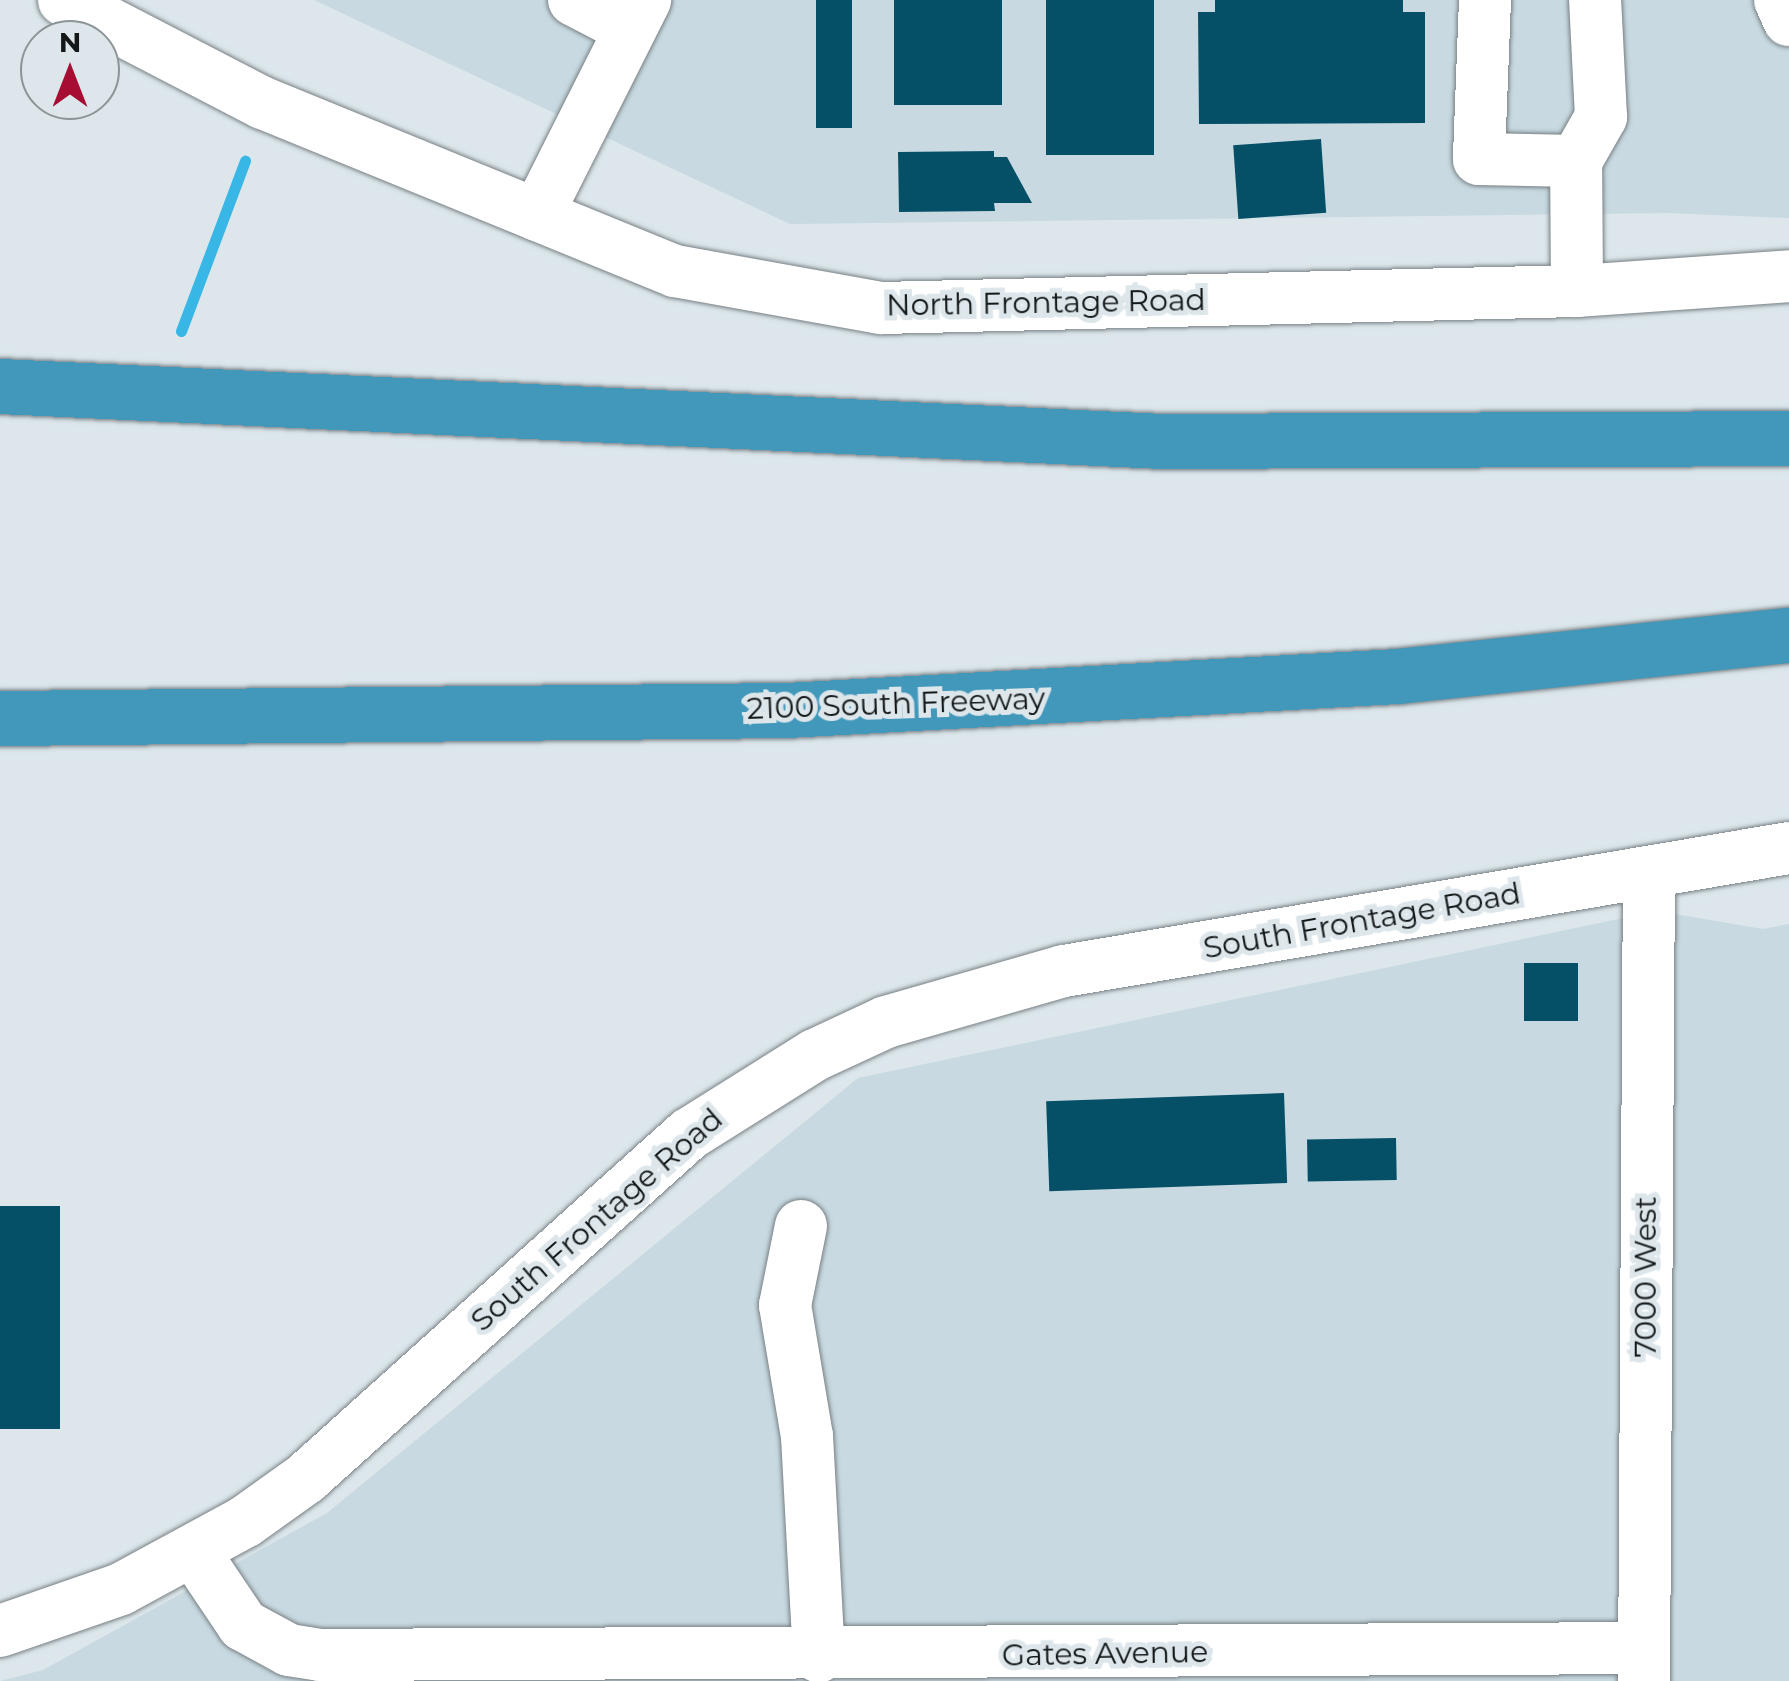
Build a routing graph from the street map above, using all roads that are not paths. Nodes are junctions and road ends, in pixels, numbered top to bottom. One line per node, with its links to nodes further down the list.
1 (64, 0): 9 (street, North Frontage Road)
2 (574, 0): 6 (street)
3 (1485, 0): 8 (street)
4 (1594, 0): 8 (street)
5 (1780, 0): 7 (street)
6 (638, 15): 9 (street)
7 (1789, 20)
8 (1576, 161): 11 (street)
9 (537, 215): 11 (street, North Frontage Road)
10 (1789, 276): 11 (street, North Frontage Road)
11 (1578, 291)
12 (0, 358): 14 (highway)
13 (0, 386): 14 (highway)
14 (233, 398): 15 (highway); 16 (highway)
15 (0, 425)
16 (1789, 438)
17 (1789, 635): 18 (highway, 2100 South Freeway)
18 (0, 718)
19 (1789, 848): 20 (street, South Frontage Road)
20 (1649, 872): 22 (street, South Frontage Road); 25 (street, 7000 West)
21 (801, 1226): 24 (street)
22 (194, 1552): 23 (street, South Frontage Road); 24 (street, Gates Avenue)
23 (0, 1631)
24 (818, 1656): 25 (street, Gates Avenue)
25 (1643, 1665)

